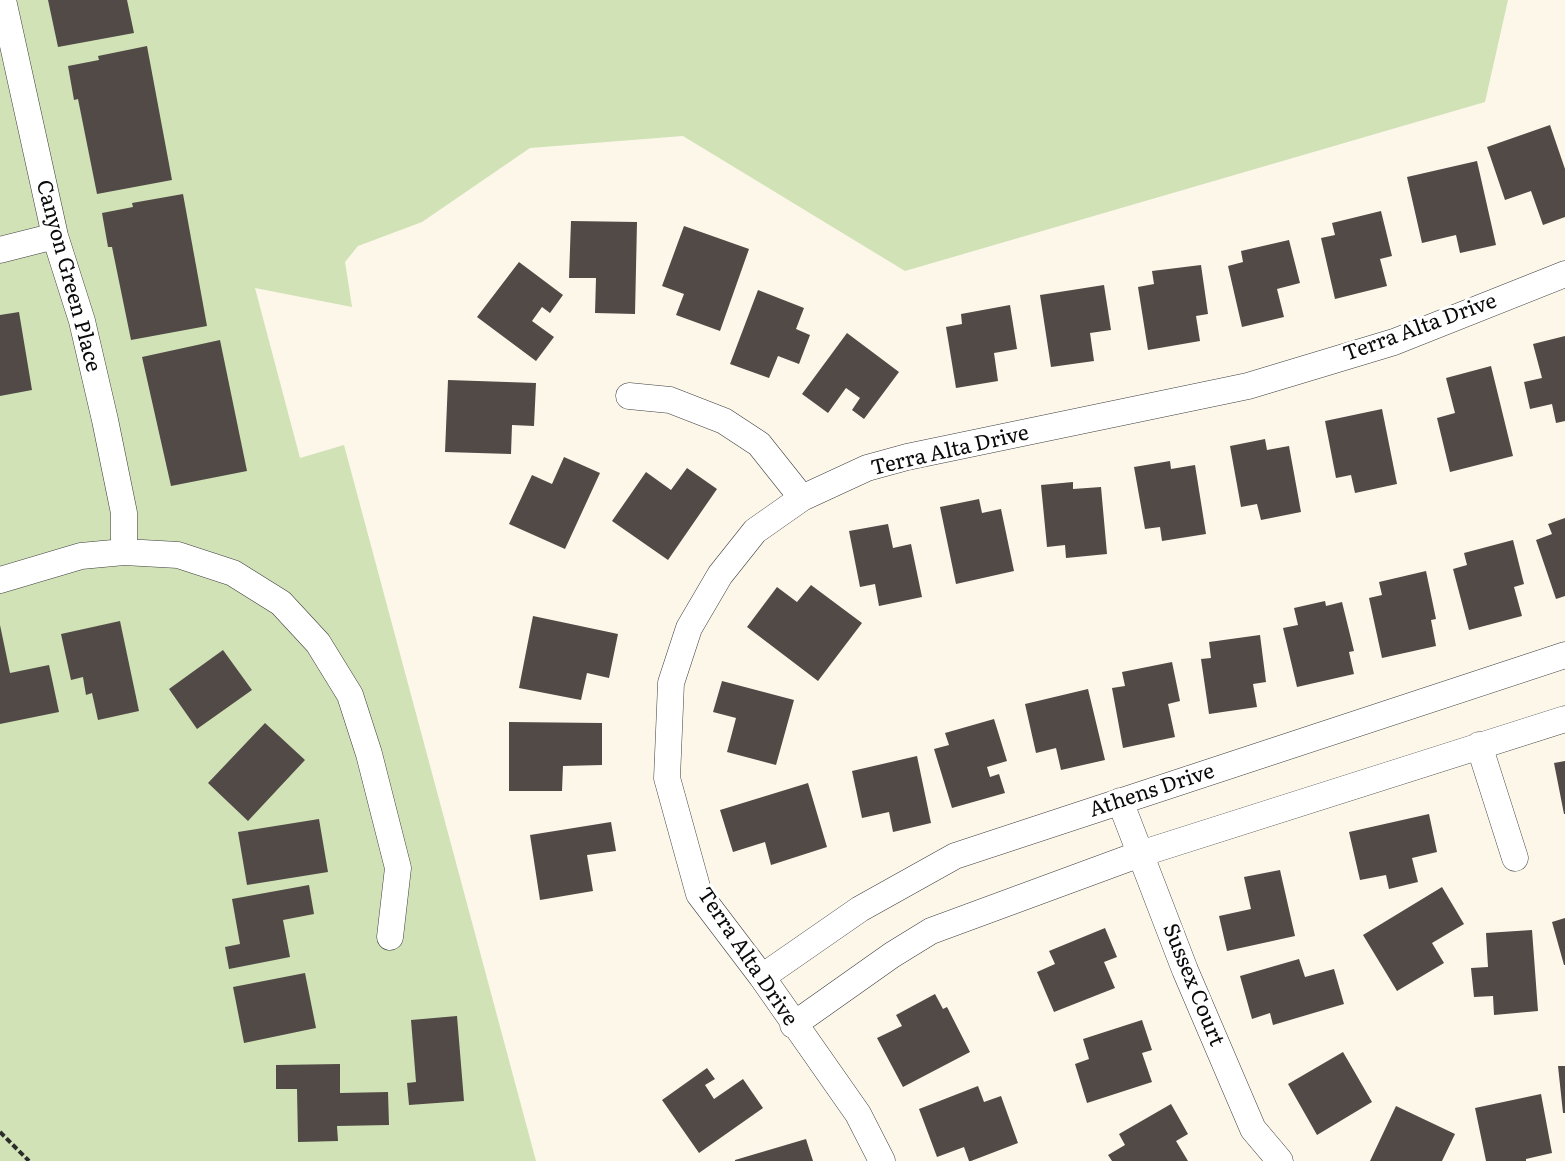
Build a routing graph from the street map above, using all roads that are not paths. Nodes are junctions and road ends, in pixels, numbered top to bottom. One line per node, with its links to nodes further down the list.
1 (3, 0): 2 (street, Canyon Green Place)
2 (55, 236): 3 (street); 7 (street, Canyon Green Place)
3 (0, 250)
4 (1565, 274): 6 (street, Terra Alta Drive)
5 (629, 396): 6 (street)
6 (802, 498): 16 (street, Terra Alta Drive)
7 (124, 552): 8 (street); 15 (street)
8 (0, 580)
9 (1565, 655): 12 (street, Athens Drive)
10 (1565, 719): 11 (street)
11 (1479, 745): 13 (street); 14 (street)
12 (1120, 801): 13 (street, Sussex Court); 16 (street, Athens Drive)
13 (1140, 854): 17 (street); 19 (street, Sussex Court)
14 (1515, 858)
15 (390, 937)
16 (762, 977): 17 (street, Terra Alta Drive)
17 (794, 1025): 18 (street, Terra Alta Drive)
18 (882, 1161)
19 (1280, 1161)

